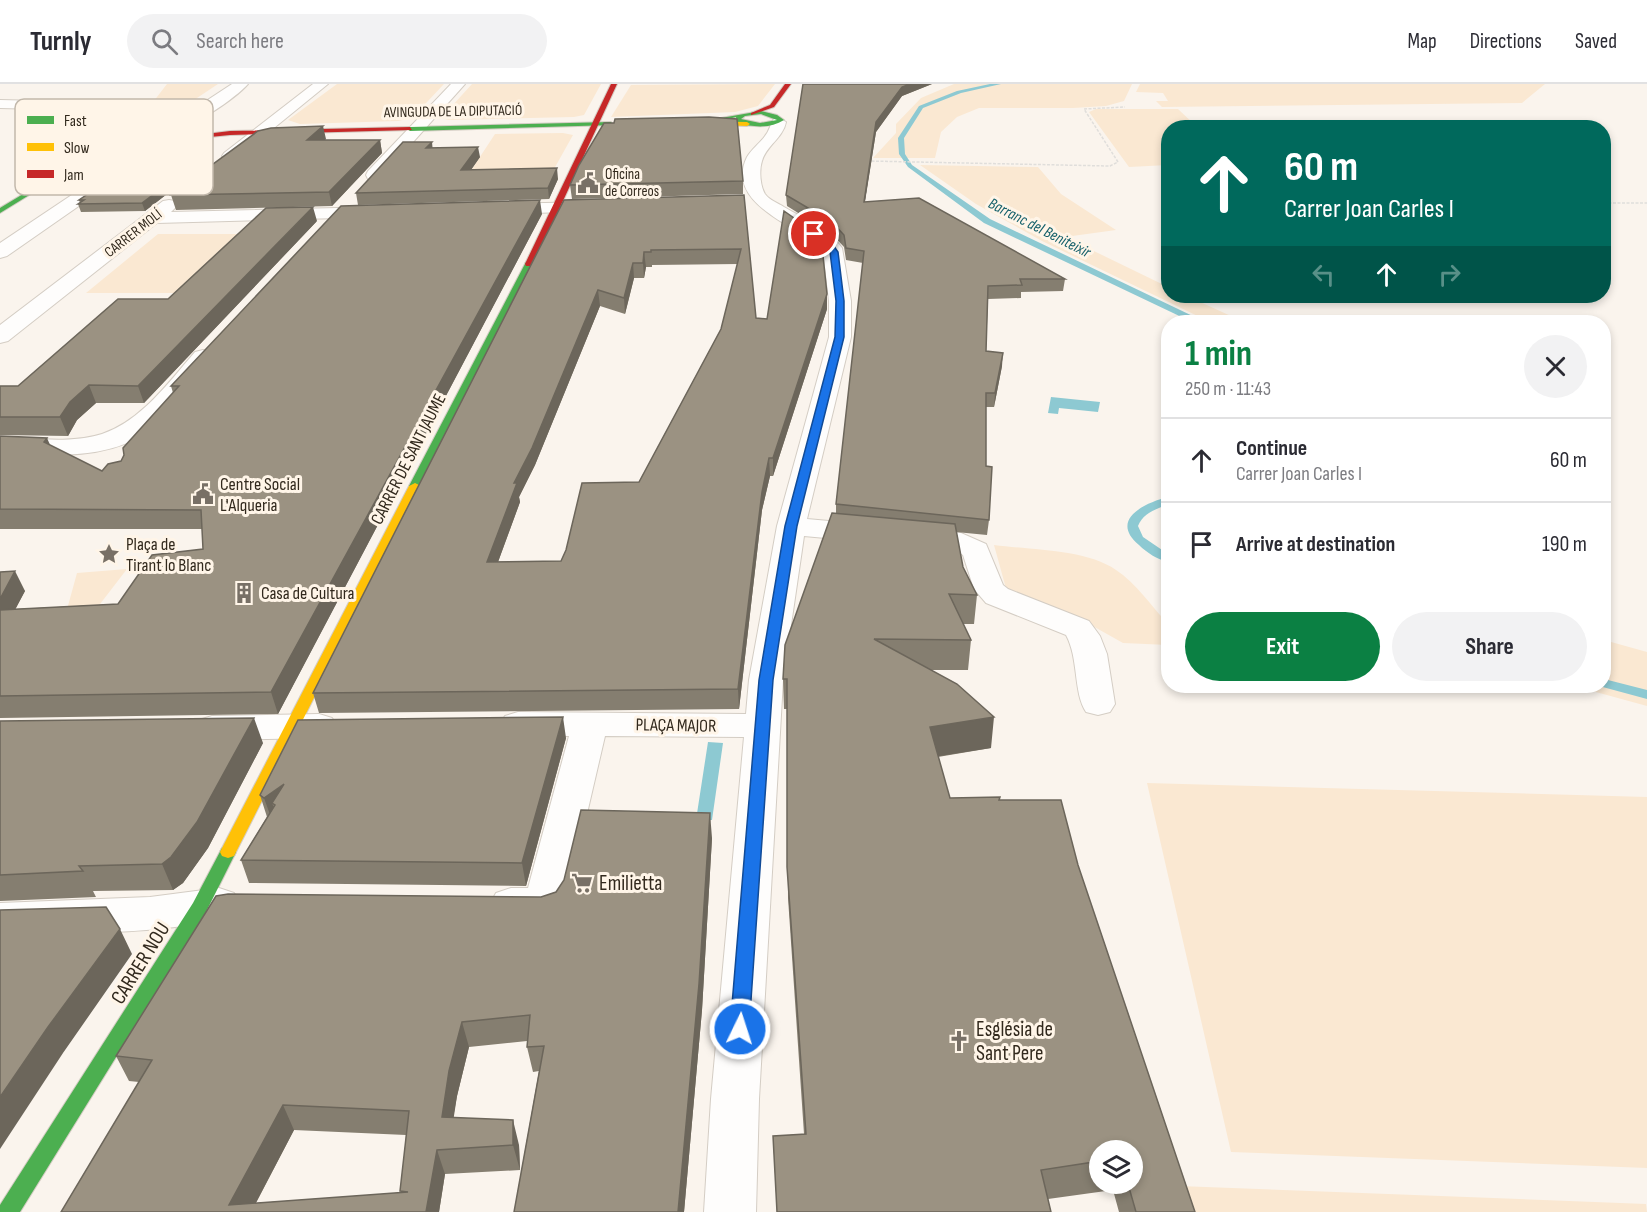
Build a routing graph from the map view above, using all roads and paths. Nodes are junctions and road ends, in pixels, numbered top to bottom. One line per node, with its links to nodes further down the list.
1 (241, 84): 6 (street)
2 (321, 84): 17 (street)
3 (458, 84): 14 (street)
4 (614, 84): 12 (street, CARRER DE SANT JAUME)
5 (793, 93): 10 (street); 11 (street)
6 (213, 103)
7 (0, 104): 8 (street)
8 (15, 104)
9 (1125, 107): 20 (path)
10 (747, 120): 11 (street); 19 (street)
11 (780, 121): 19 (street)
12 (592, 124): 13 (street, AVINGUDA DE LA DIPUTACIÓ); 14 (street, AVINGUDA DE LA DIPUTACIÓ); 28 (street, CARRER DE SANT JAUME)
13 (624, 124)
14 (417, 129): 17 (street, AVINGUDA DE LA DIPUTACIÓ); 32 (street)
15 (213, 132): 16 (street)
16 (230, 133): 17 (street, AVINGUDA DE LA DIPUTACIÓ); 18 (street)
17 (259, 133): 21 (street)
18 (213, 135)
19 (756, 156): 39 (street)
20 (866, 161)
21 (214, 168)
22 (26, 195): 30 (street)
23 (75, 195): 35 (street)
24 (179, 197): 33 (street, CARRER MOLÍ)
25 (1611, 203): 26 (path)
26 (1647, 203)
27 (613, 206): 28 (street)
28 (556, 207): 29 (street); 43 (street, CARRER DE SANT JAUME)
29 (476, 209)
30 (0, 211)
31 (396, 211): 32 (street)
32 (339, 213): 33 (street); 34 (street)
33 (152, 218): 36 (street, CARRER MOLÍ)
34 (322, 230)
35 (0, 252)
36 (0, 336)
37 (216, 344): 38 (street)
38 (0, 446)
39 (791, 526): 40 (street); 45 (street)
40 (1098, 704)
41 (581, 724): 42 (street, PLAÇA MAJOR); 45 (street, PLAÇA MAJOR); 48 (street)
42 (489, 725)
43 (291, 726): 44 (street); 46 (street); 49 (street, CARRER NOU)
44 (350, 726)
45 (762, 726): 52 (street)
46 (175, 729)
47 (250, 901): 49 (street)
48 (474, 903)
49 (200, 907): 50 (street); 51 (street, CARRER NOU)
50 (0, 919)
51 (8, 1212)
52 (730, 1212)

